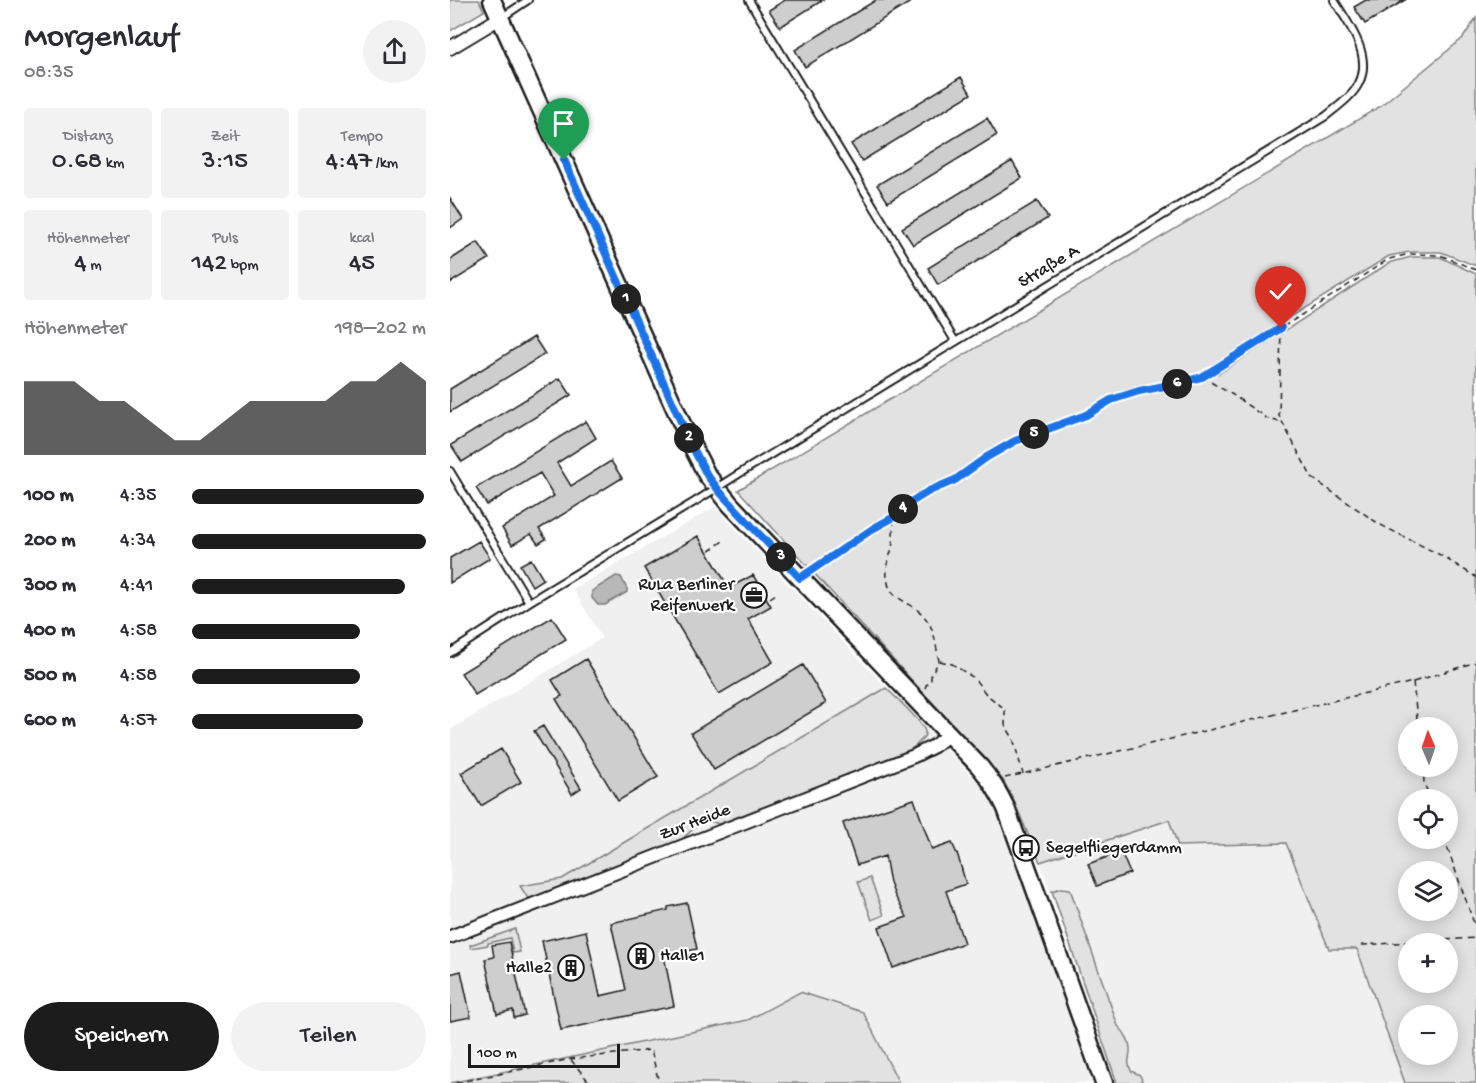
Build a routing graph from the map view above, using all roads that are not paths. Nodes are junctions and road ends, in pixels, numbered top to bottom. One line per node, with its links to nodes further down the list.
1 (492, 0): 5 (street)
2 (528, 0): 5 (lane)
3 (749, 0): 7 (lane)
4 (1334, 0): 7 (lane, Straße A)
5 (500, 18): 6 (street); 11 (street)
6 (450, 48)
7 (955, 342): 9 (lane, Straße A, bridge)
8 (450, 471): 9 (lane)
9 (529, 602): 10 (lane, Straße A)
10 (450, 653)
11 (949, 734): 12 (street, Zur Heide); 13 (street)
12 (450, 937)
13 (1104, 1083)

